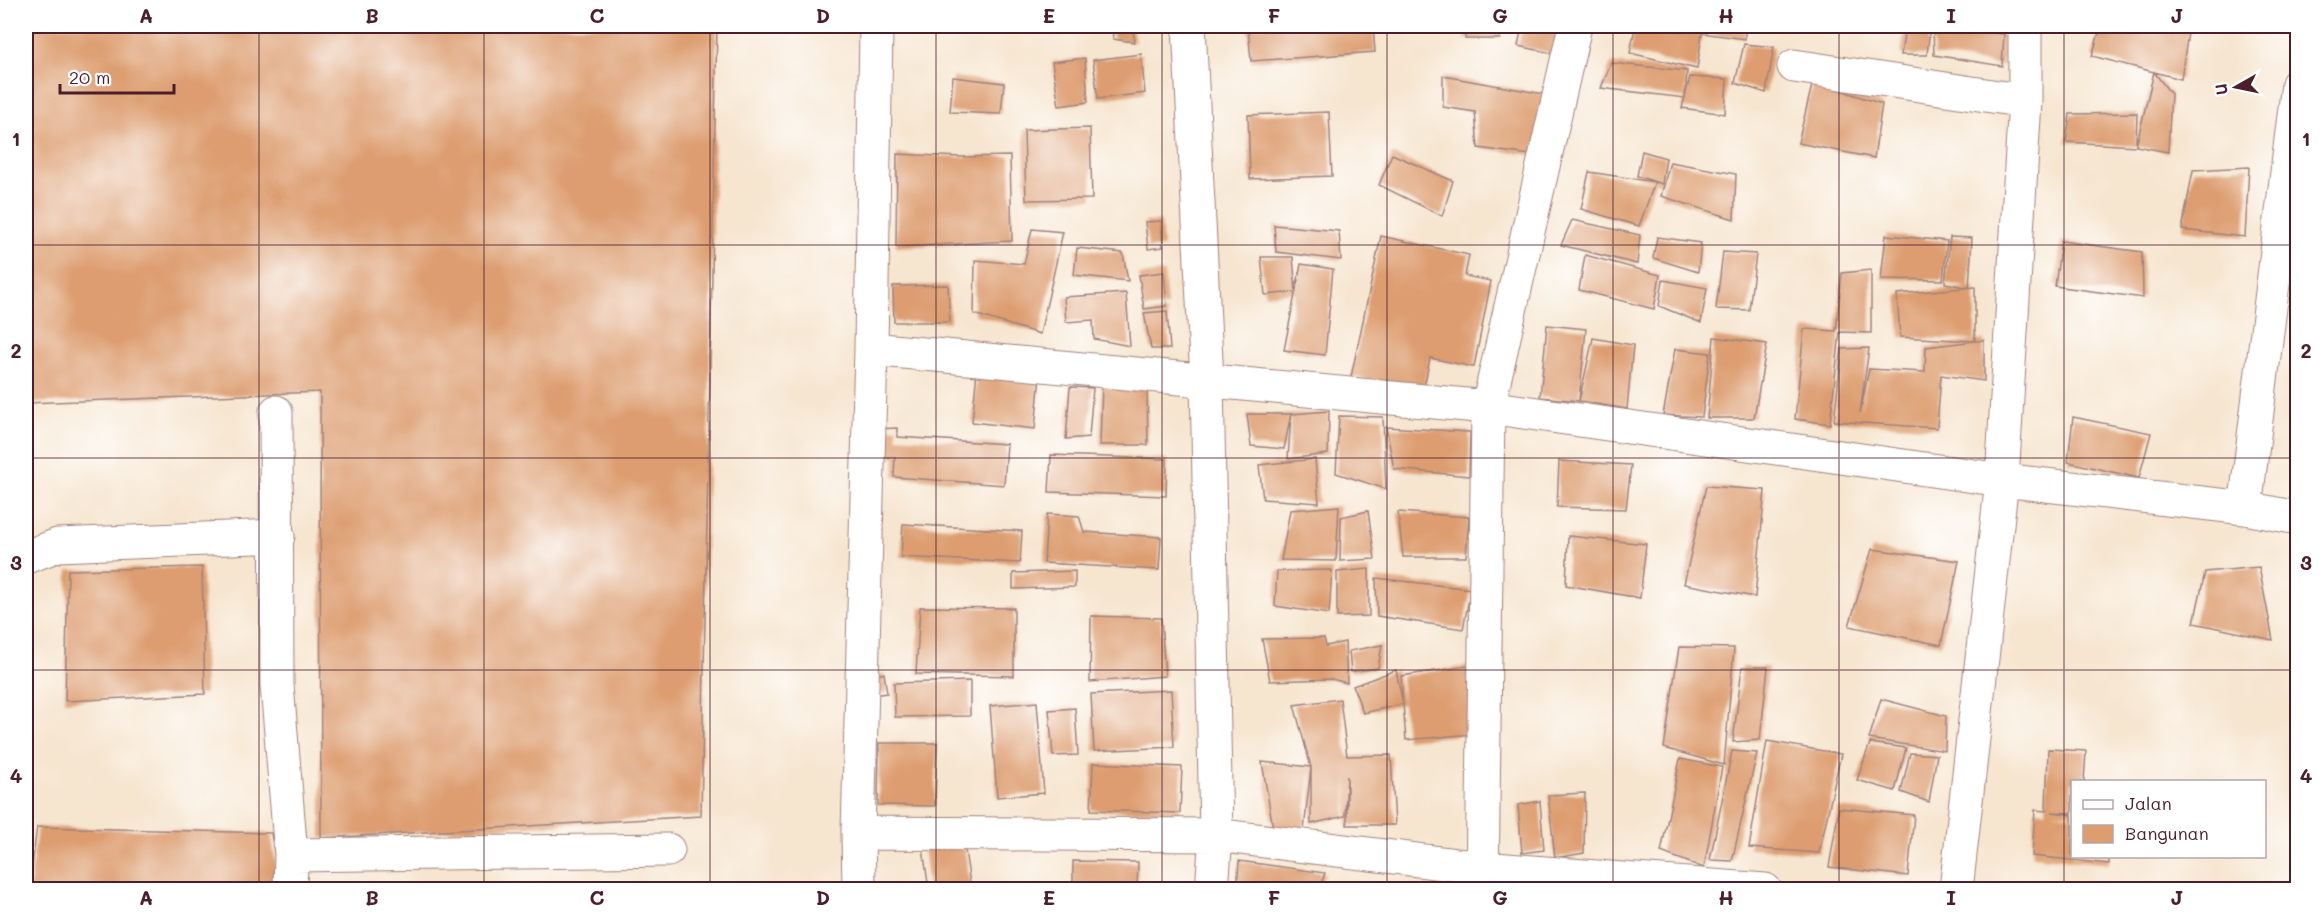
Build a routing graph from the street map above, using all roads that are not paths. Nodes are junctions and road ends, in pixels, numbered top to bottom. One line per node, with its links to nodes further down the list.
1 (876, 26): 8 (street)
2 (1189, 26): 9 (street)
3 (1575, 26): 10 (street)
4 (2025, 26): 7 (street)
5 (1794, 66): 7 (street)
6 (2298, 84): 13 (street)
7 (2025, 101): 12 (street)
8 (871, 349): 9 (street); 17 (street)
9 (1207, 380): 10 (street); 18 (street)
10 (1488, 408): 12 (street); 21 (street)
11 (276, 412): 15 (street)
12 (2002, 480): 13 (street); 26 (street)
13 (2245, 508): 14 (street)
14 (2298, 518)
15 (278, 536): 16 (street); 20 (street)
16 (26, 557)
17 (858, 833): 18 (street); 23 (street)
18 (1216, 835): 21 (street); 24 (street)
19 (668, 850): 20 (street)
20 (291, 855): 22 (street)
21 (1482, 879): 25 (street)
22 (290, 890)
23 (859, 890)
24 (1212, 890)
25 (1765, 890)
26 (1956, 890)

